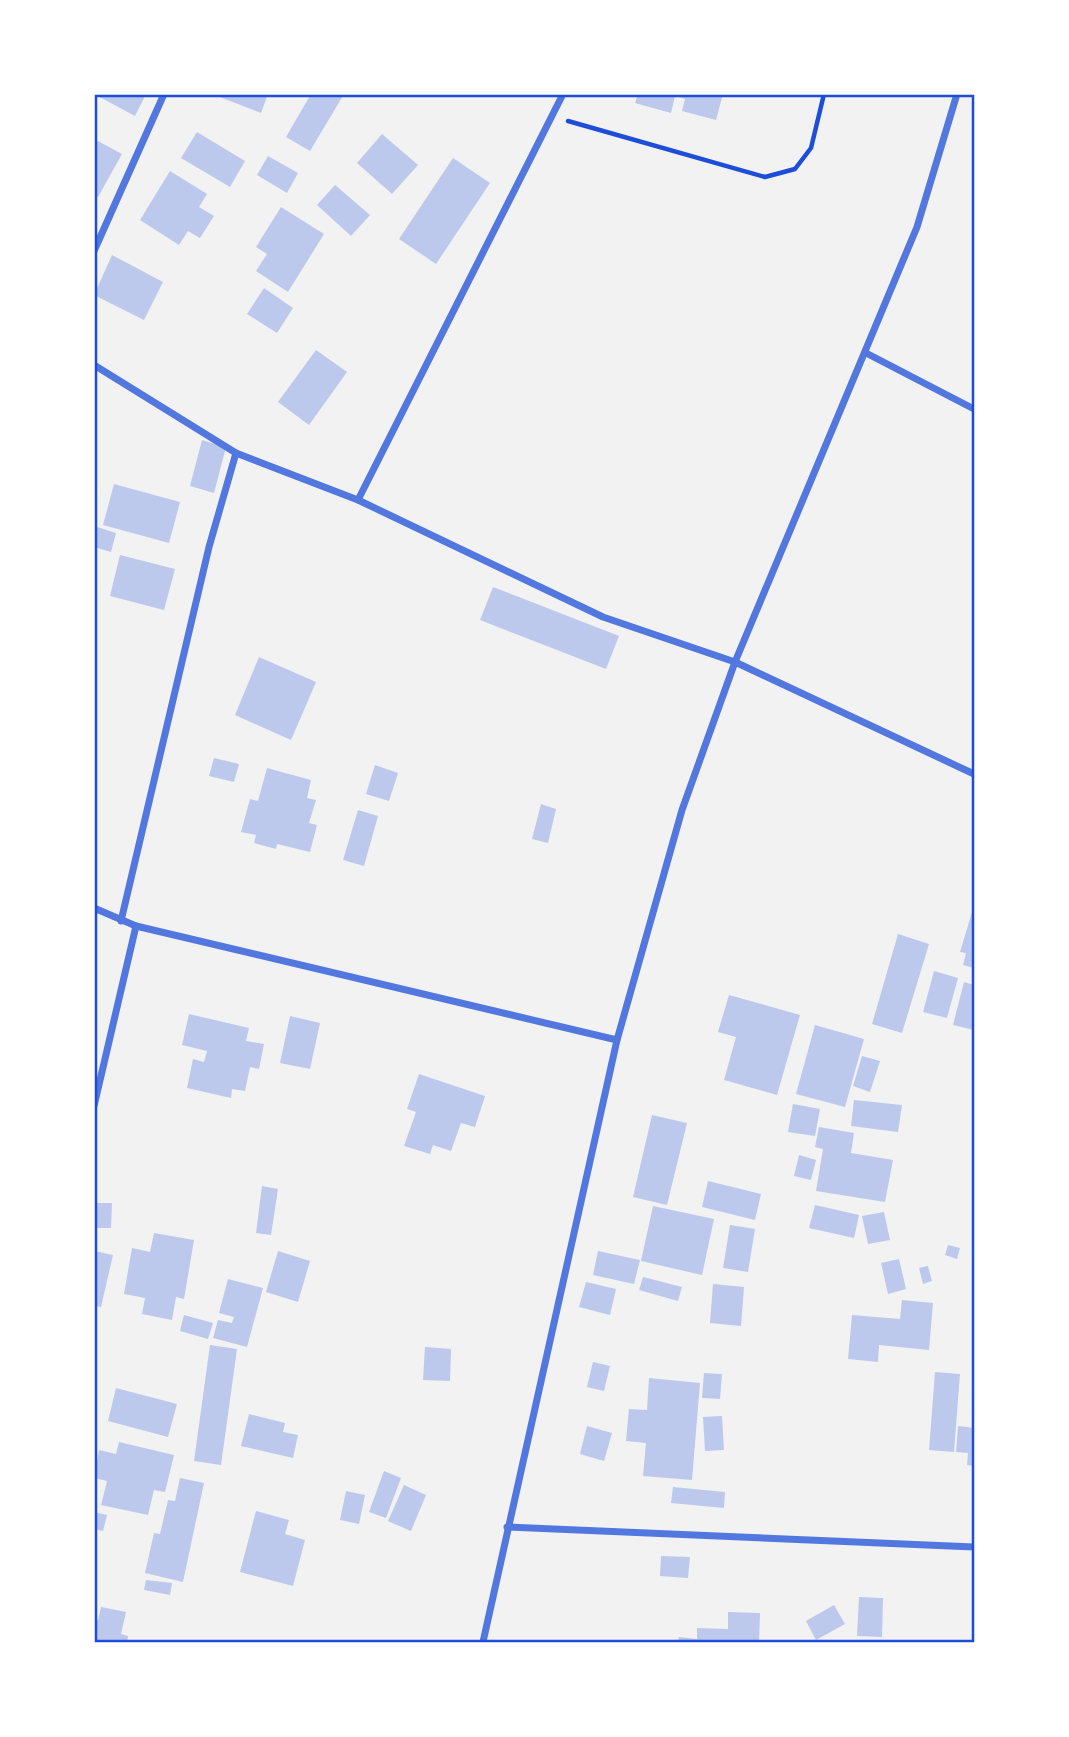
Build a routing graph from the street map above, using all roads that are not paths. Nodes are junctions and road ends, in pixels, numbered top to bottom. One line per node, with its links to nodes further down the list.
1 (164, 94): 4 (street)
2 (563, 94): 9 (street)
3 (957, 94): 5 (street)
4 (94, 251)
5 (866, 353): 7 (street); 10 (street)
6 (94, 365): 8 (street)
7 (975, 409)
8 (236, 453): 9 (street); 13 (street)
9 (358, 500): 10 (street)
10 (734, 662): 11 (street); 15 (street)
11 (975, 774)
12 (94, 908): 13 (street)
13 (121, 921): 14 (street)
14 (136, 926): 15 (street); 16 (street)
15 (617, 1040): 17 (street)
16 (94, 1107)
17 (507, 1527): 18 (street); 19 (street)
18 (975, 1547)
19 (483, 1643)

